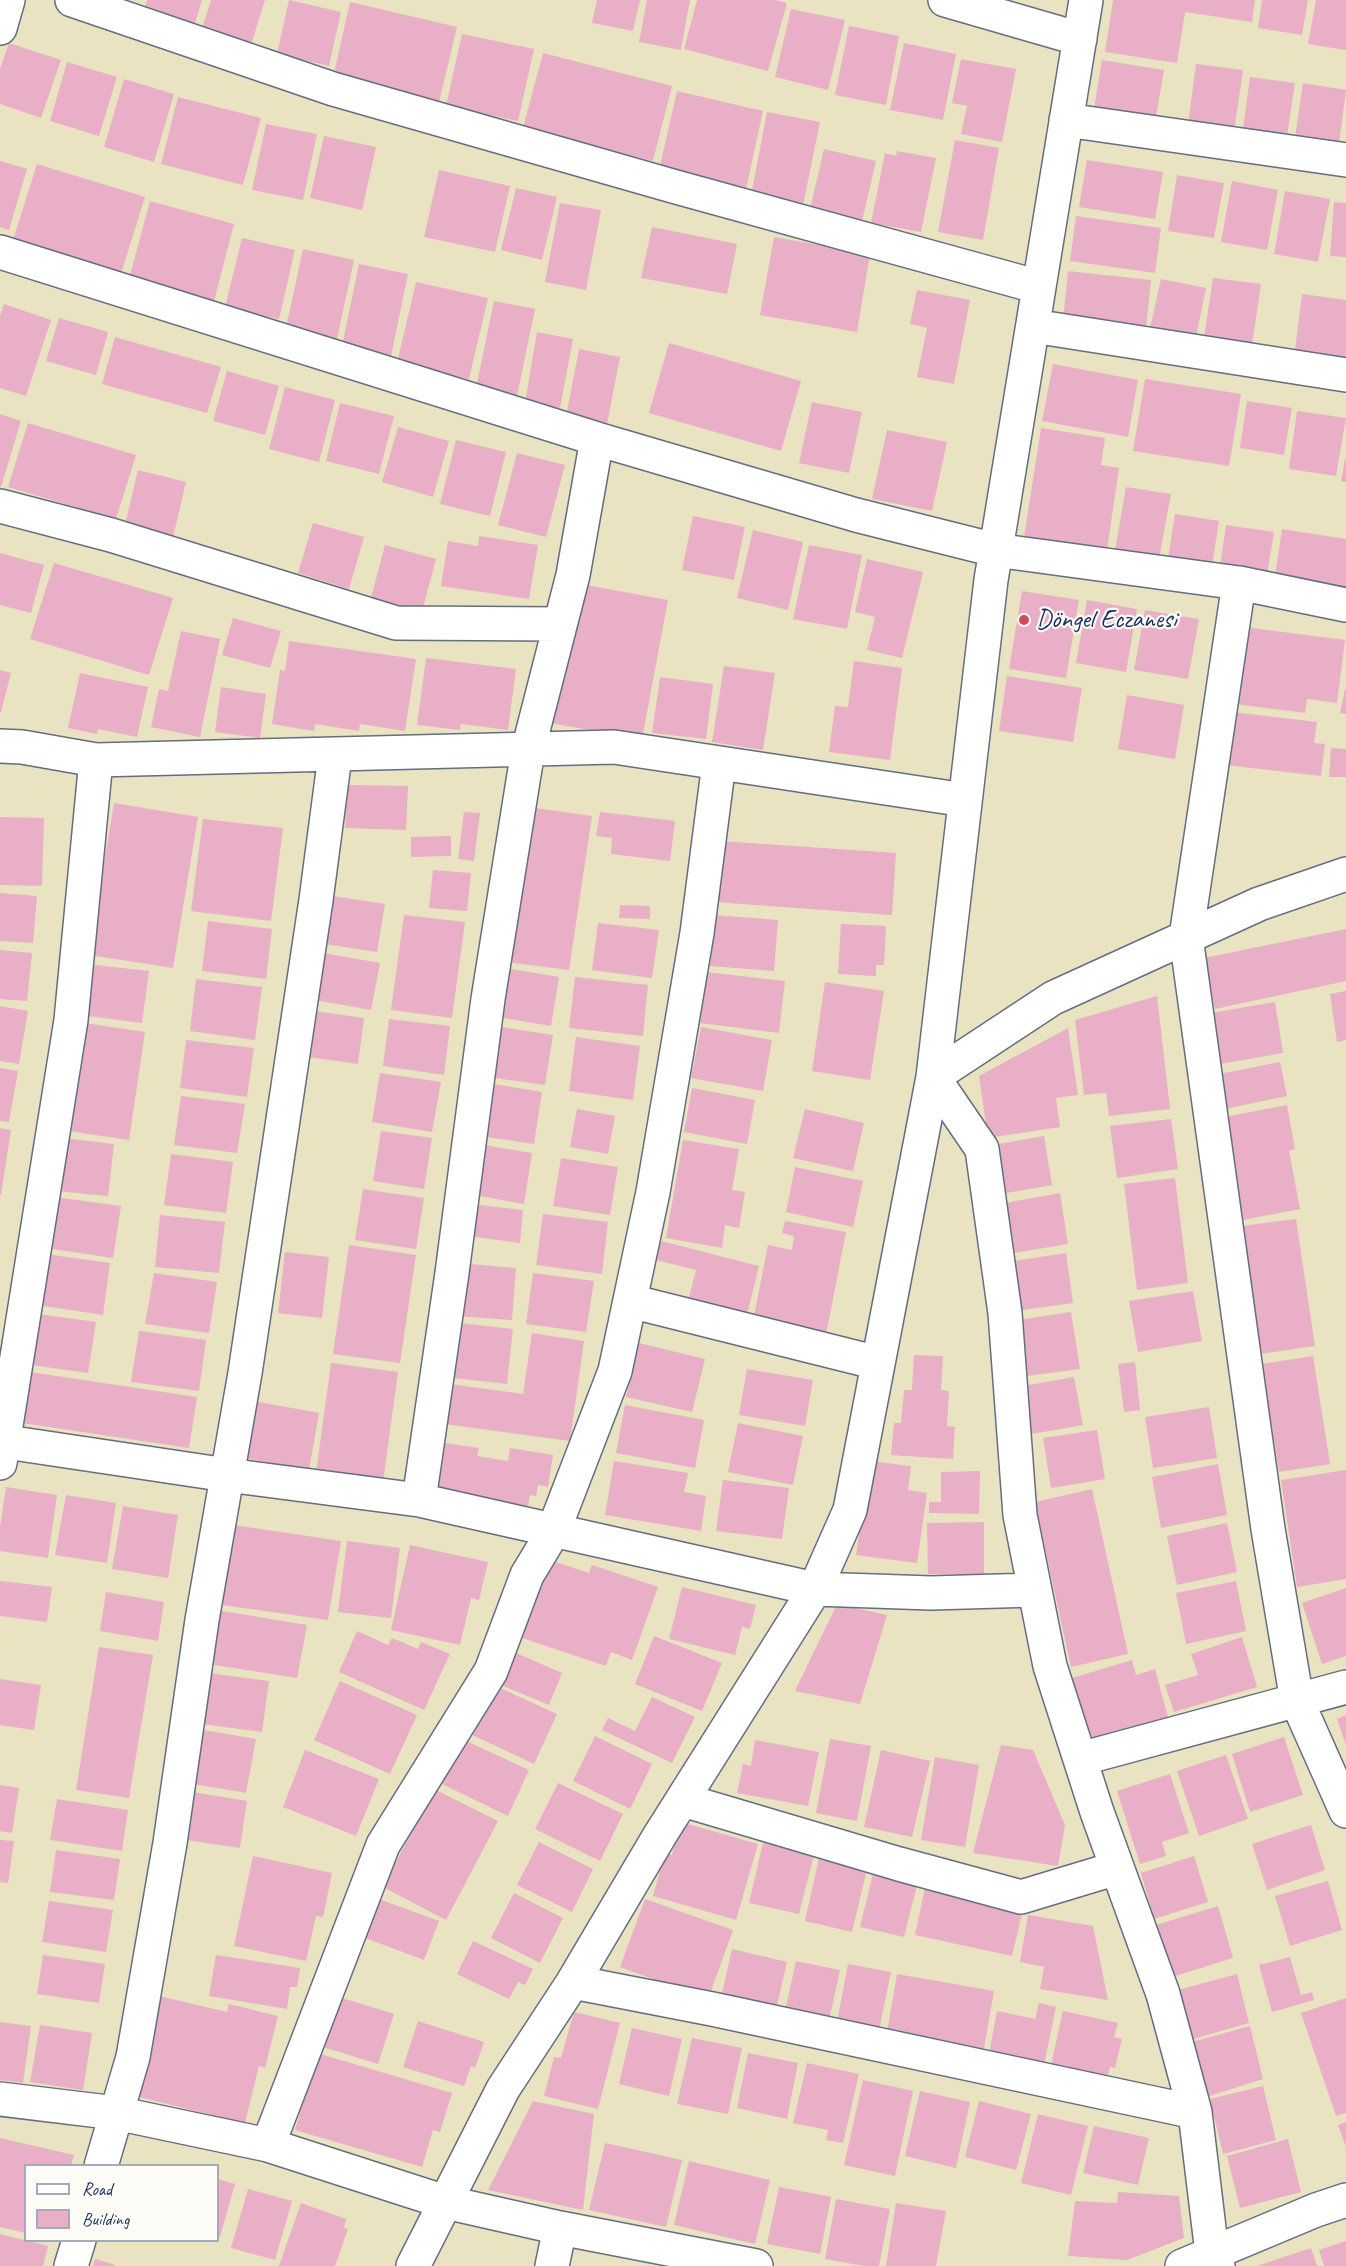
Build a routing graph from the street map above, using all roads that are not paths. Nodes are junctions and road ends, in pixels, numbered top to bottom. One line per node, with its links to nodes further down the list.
1 (8, 0): 5 (street)
2 (72, 0): 10 (street)
3 (945, 0): 6 (street)
4 (1086, 0): 6 (street)
5 (0, 28)
6 (1080, 39): 7 (street)
7 (1066, 120): 8 (street); 10 (street)
8 (1346, 160)
9 (0, 252): 13 (street)
10 (1038, 287): 11 (street)
11 (1033, 326): 12 (street); 15 (street)
12 (1346, 375)
13 (597, 439): 15 (street); 18 (street)
14 (0, 506): 18 (street)
15 (995, 550): 16 (street); 24 (street)
16 (1239, 583): 17 (street); 26 (street)
17 (1346, 604)
18 (560, 624): 20 (street)
19 (0, 746): 22 (street)
20 (528, 750): 21 (street); 23 (street); 32 (street)
21 (335, 756): 22 (street); 31 (street)
22 (96, 760): 30 (street)
23 (719, 763): 24 (street); 28 (street)
24 (964, 801): 27 (street)
25 (1346, 873): 26 (street)
26 (1186, 937): 27 (street); 37 (street)
27 (933, 1077): 29 (street); 35 (street)
28 (630, 1301): 29 (street); 33 (street)
29 (878, 1363): 34 (street)
30 (1, 1448): 31 (street)
31 (227, 1475): 32 (street); 45 (street)
32 (419, 1500): 33 (street)
33 (553, 1532): 34 (street); 46 (street)
34 (814, 1589): 35 (street); 39 (street)
35 (1035, 1590): 38 (street)
36 (1346, 1687): 37 (street)
37 (1297, 1701): 38 (street); 40 (street)
38 (1080, 1760): 41 (street)
39 (683, 1800): 41 (street); 42 (street)
40 (1346, 1811)
41 (1117, 1868): 44 (street)
42 (573, 1982): 44 (street); 49 (street)
43 (0, 2099): 45 (street)
44 (1195, 2112): 52 (street)
45 (116, 2113): 46 (street); 47 (street)
46 (268, 2145): 49 (street)
47 (102, 2164)
48 (1346, 2200): 52 (street)
49 (445, 2202): 50 (street); 54 (street)
50 (560, 2228): 55 (street); 56 (street)
51 (79, 2242): 53 (street)
52 (1215, 2259): 57 (street)
53 (71, 2266)
54 (413, 2266)
55 (552, 2266)
56 (756, 2266)
57 (1182, 2266)

